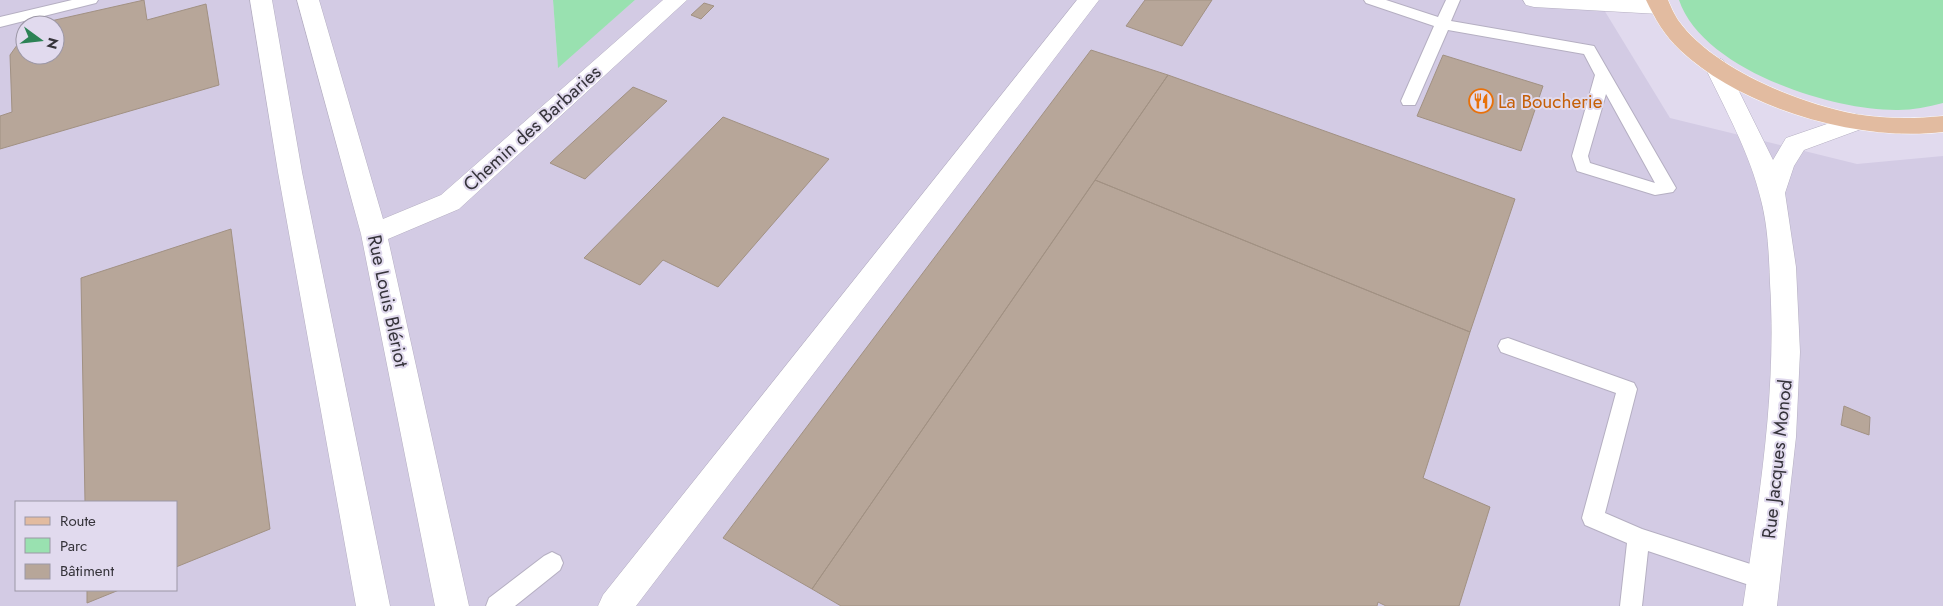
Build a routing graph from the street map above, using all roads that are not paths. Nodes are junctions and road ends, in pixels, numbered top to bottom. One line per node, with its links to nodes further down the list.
1 (91, 0): 10 (lane)
2 (261, 0): 23 (street)
3 (308, 0): 18 (street, Rue Louis Blériot)
4 (676, 0): 18 (street, Chemin des Barbaries)
5 (1088, 0): 26 (street)
6 (1370, 0): 11 (lane)
7 (1453, 0): 11 (lane)
8 (1534, 0): 9 (street)
9 (1658, 4): 12 (main road)
10 (0, 22)
11 (1442, 24): 13 (lane); 14 (lane)
12 (1714, 65): 15 (main road); 17 (street, Rue Jacques Monod)
13 (1603, 75): 13 (lane)
14 (1409, 101)
15 (1856, 122): 16 (main road); 17 (street, Rue Jacques Monod)
16 (1943, 124)
17 (1772, 193): 22 (street, Rue Jacques Monod)
18 (374, 234): 24 (street, Rue Louis Blériot)
19 (1508, 346): 20 (lane)
20 (1639, 538): 22 (lane); 27 (lane)
21 (552, 563): 25 (lane)
22 (1762, 593)
23 (373, 606)
24 (452, 606)
25 (498, 606)
26 (615, 606)
27 (1631, 606)

